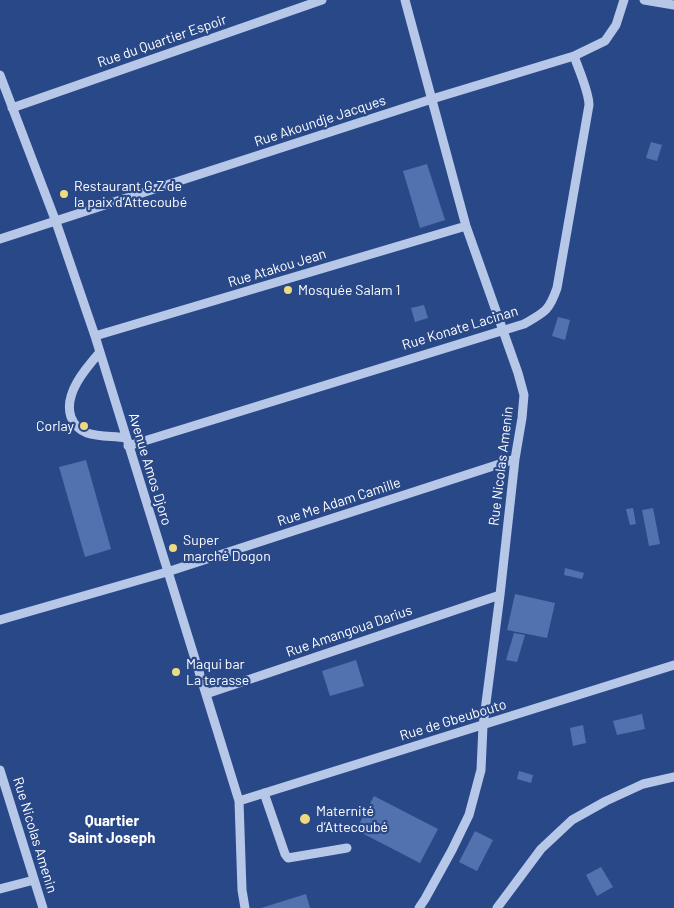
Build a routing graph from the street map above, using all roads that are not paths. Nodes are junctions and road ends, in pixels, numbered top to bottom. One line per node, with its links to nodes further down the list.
1 (322, 0): 9 (street, Rue du Quartier Espoir)
2 (405, 0): 8 (street, Rue Nicolas Amenin)
3 (624, 0): 6 (street, Rue Akoundje Jacques)
4 (644, 0): 5 (street)
5 (674, 5)
6 (574, 56): 8 (street, Rue Akoundje Jacques); 13 (street, Rue Konate Lacinan)
7 (0, 76): 9 (street, Avenue Amos Djoro)
8 (432, 99): 10 (street, Rue Akoundje Jacques); 11 (street, Rue Nicolas Amenin)
9 (12, 108): 10 (street, Avenue Amos Djoro)
10 (56, 222): 12 (street, Rue Akoundje Jacques); 14 (street, Avenue Amos Djoro)
11 (466, 226): 13 (street, Rue Nicolas Amenin); 14 (street, Rue Atakou Jean)
12 (0, 239)
13 (502, 329): 16 (street, Rue Konate Lacinan); 17 (street, Rue Nicolas Amenin)
14 (95, 336): 15 (street, Avenue Amos Djoro)
15 (100, 352): 16 (street, Avenue Amos Djoro); 16 (street)
16 (127, 442): 18 (street, Avenue Amos Djoro)
17 (514, 459): 18 (street, Rue Me Adam Camille); 19 (street, Rue Nicolas Amenin)
18 (167, 572): 20 (street, Rue Me Adam Camille); 22 (street, Avenue Amos Djoro)
19 (500, 595): 22 (street, Rue Amangoua Darius); 23 (street, Rue Nicolas Amenin)
20 (0, 620)
21 (674, 665): 23 (street, Rue de Gbeubouto)
22 (206, 694): 27 (street, Avenue Amos Djoro)
23 (483, 726): 26 (street, Rue de Gbeubouto); 33 (street, Rue Nicolas Amenin)
24 (0, 770): 29 (street, Rue Nicolas Amenin)
25 (674, 777): 34 (street)
26 (264, 793): 27 (street, Rue de Gbeubouto); 28 (street)
27 (240, 801): 32 (street, Avenue Amos Djoro)
28 (347, 848)
29 (34, 880): 30 (street); 31 (street, Rue Nicolas Amenin)
30 (0, 889)
31 (43, 908)
32 (245, 908)
33 (419, 908)
34 (497, 908)

